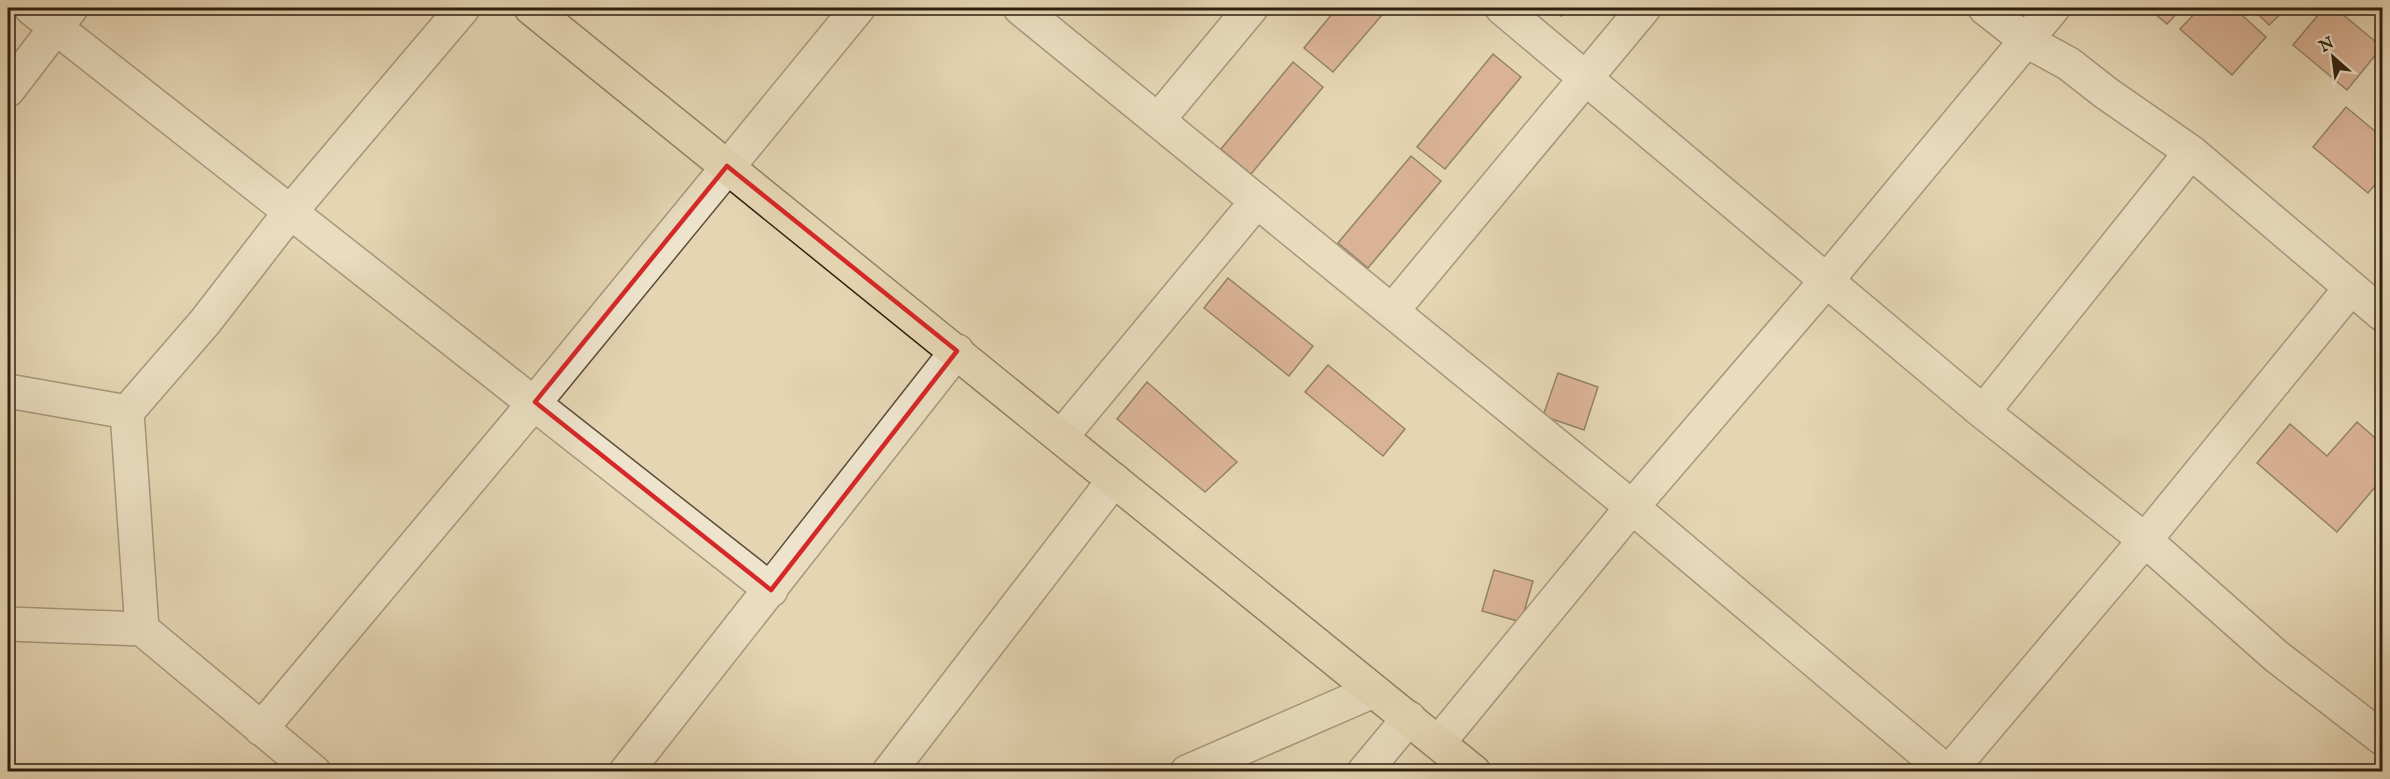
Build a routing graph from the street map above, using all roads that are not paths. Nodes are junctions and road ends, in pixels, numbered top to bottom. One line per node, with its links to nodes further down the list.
1 (463, 8): 18 (street)
2 (531, 8): 16 (main road)
3 (858, 8): 16 (street)
4 (1020, 8): 14 (street)
5 (1251, 8): 14 (street)
6 (1502, 8): 12 (street)
7 (1644, 8): 12 (street)
8 (1985, 8): 11 (street)
9 (2053, 8): 11 (street)
10 (52, 14): 13 (street); 18 (street)
11 (2027, 41): 15 (street); 19 (street)
12 (1586, 78): 19 (street); 21 (street)
13 (8, 90)
14 (1158, 120): 17 (street)
15 (2191, 152): 20 (street); 27 (street)
16 (727, 166): 23 (main road); 25 (street)
17 (1257, 201): 21 (street); 28 (street)
18 (291, 211): 25 (street); 26 (street)
19 (1827, 280): 27 (street); 30 (street)
20 (2350, 289): 22 (street); 31 (street)
21 (1392, 311): 30 (street)
22 (2382, 314)
23 (957, 351): 28 (main road); 32 (street)
24 (8, 391): 26 (street)
25 (535, 402): 32 (street); 37 (street)
26 (126, 412): 34 (street)
27 (1983, 412): 31 (street)
28 (1061, 436): 29 (main road)
29 (1114, 480): 35 (main road); 42 (street)
30 (1632, 507): 39 (street); 46 (street)
31 (2145, 540): 38 (street); 46 (street)
32 (771, 590): 41 (street)
33 (8, 624): 34 (street)
34 (142, 629): 37 (street)
35 (1373, 691): 36 (main road); 43 (street)
36 (1409, 718): 39 (main road); 44 (street)
37 (261, 729): 40 (street)
38 (2382, 738)
39 (1439, 742): 45 (main road)
40 (314, 771)
41 (626, 771)
42 (889, 771)
43 (1187, 771)
44 (1364, 771)
45 (1474, 771)
46 (1948, 771)

